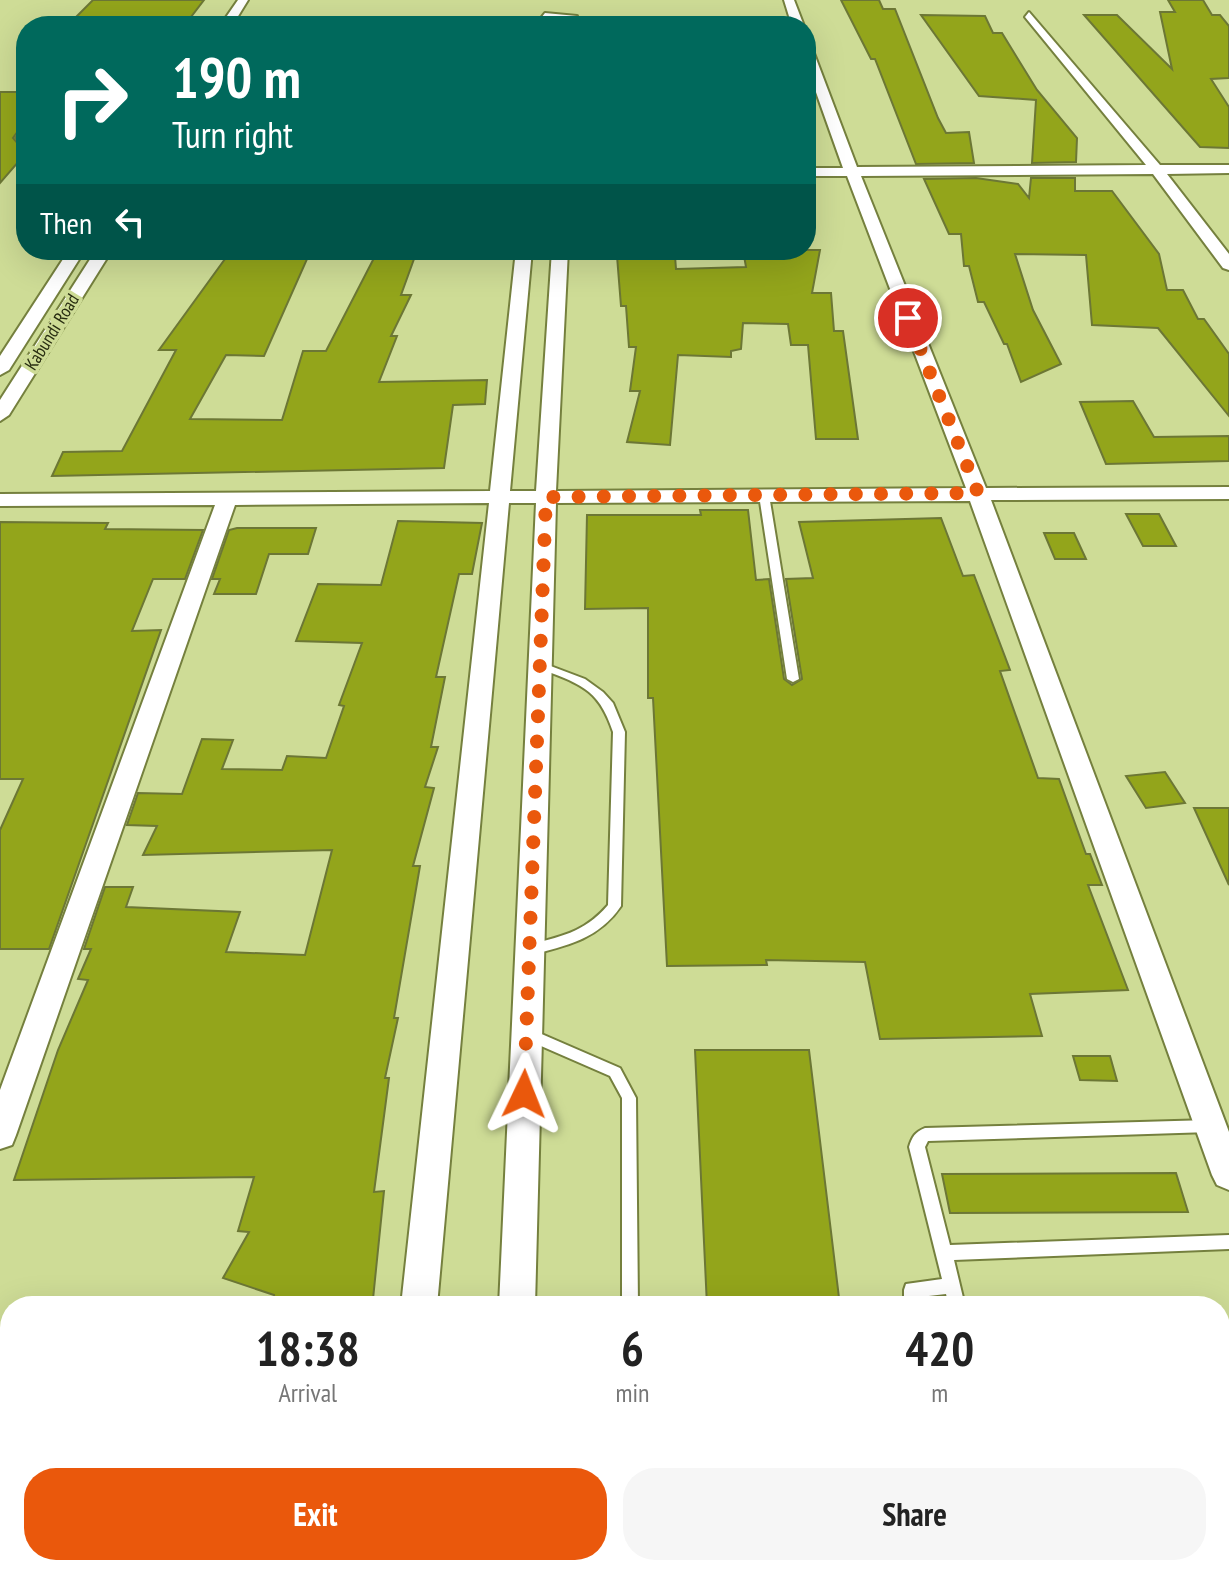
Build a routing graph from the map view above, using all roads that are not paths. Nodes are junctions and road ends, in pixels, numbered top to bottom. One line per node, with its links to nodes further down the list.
1 (1029, 15): 4 (street)
2 (816, 76): 5 (street)
3 (1229, 169): 4 (street)
4 (1157, 170): 5 (street); 11 (street)
5 (850, 171): 6 (street); 15 (street)
6 (816, 172)
7 (71, 260): 13 (street, Kabundi Road)
8 (98, 260): 14 (street, Kabundi Road)
9 (527, 260): 12 (street)
10 (556, 260): 12 (street)
11 (1229, 265)
12 (539, 301): 18 (street); 19 (street)
13 (0, 370)
14 (0, 415)
15 (978, 493): 16 (street); 17 (street); 26 (street)
16 (1229, 493)
17 (764, 495): 18 (street); 23 (lane)
18 (546, 497): 19 (street); 22 (street)
19 (502, 498): 20 (street); 32 (street)
20 (227, 499): 21 (street); 27 (street)
21 (0, 500)
22 (540, 665): 24 (street); 24 (lane)
23 (793, 679)
24 (530, 950): 25 (street)
25 (527, 1033): 33 (street); 34 (lane)
26 (1210, 1126): 28 (street); 30 (lane)
27 (0, 1135)
28 (1229, 1175)
29 (1229, 1242): 30 (lane)
30 (945, 1253): 31 (lane)
31 (953, 1285): 35 (lane); 36 (lane)
32 (420, 1296)
33 (517, 1296)
34 (630, 1296)
35 (912, 1296)
36 (955, 1296)

